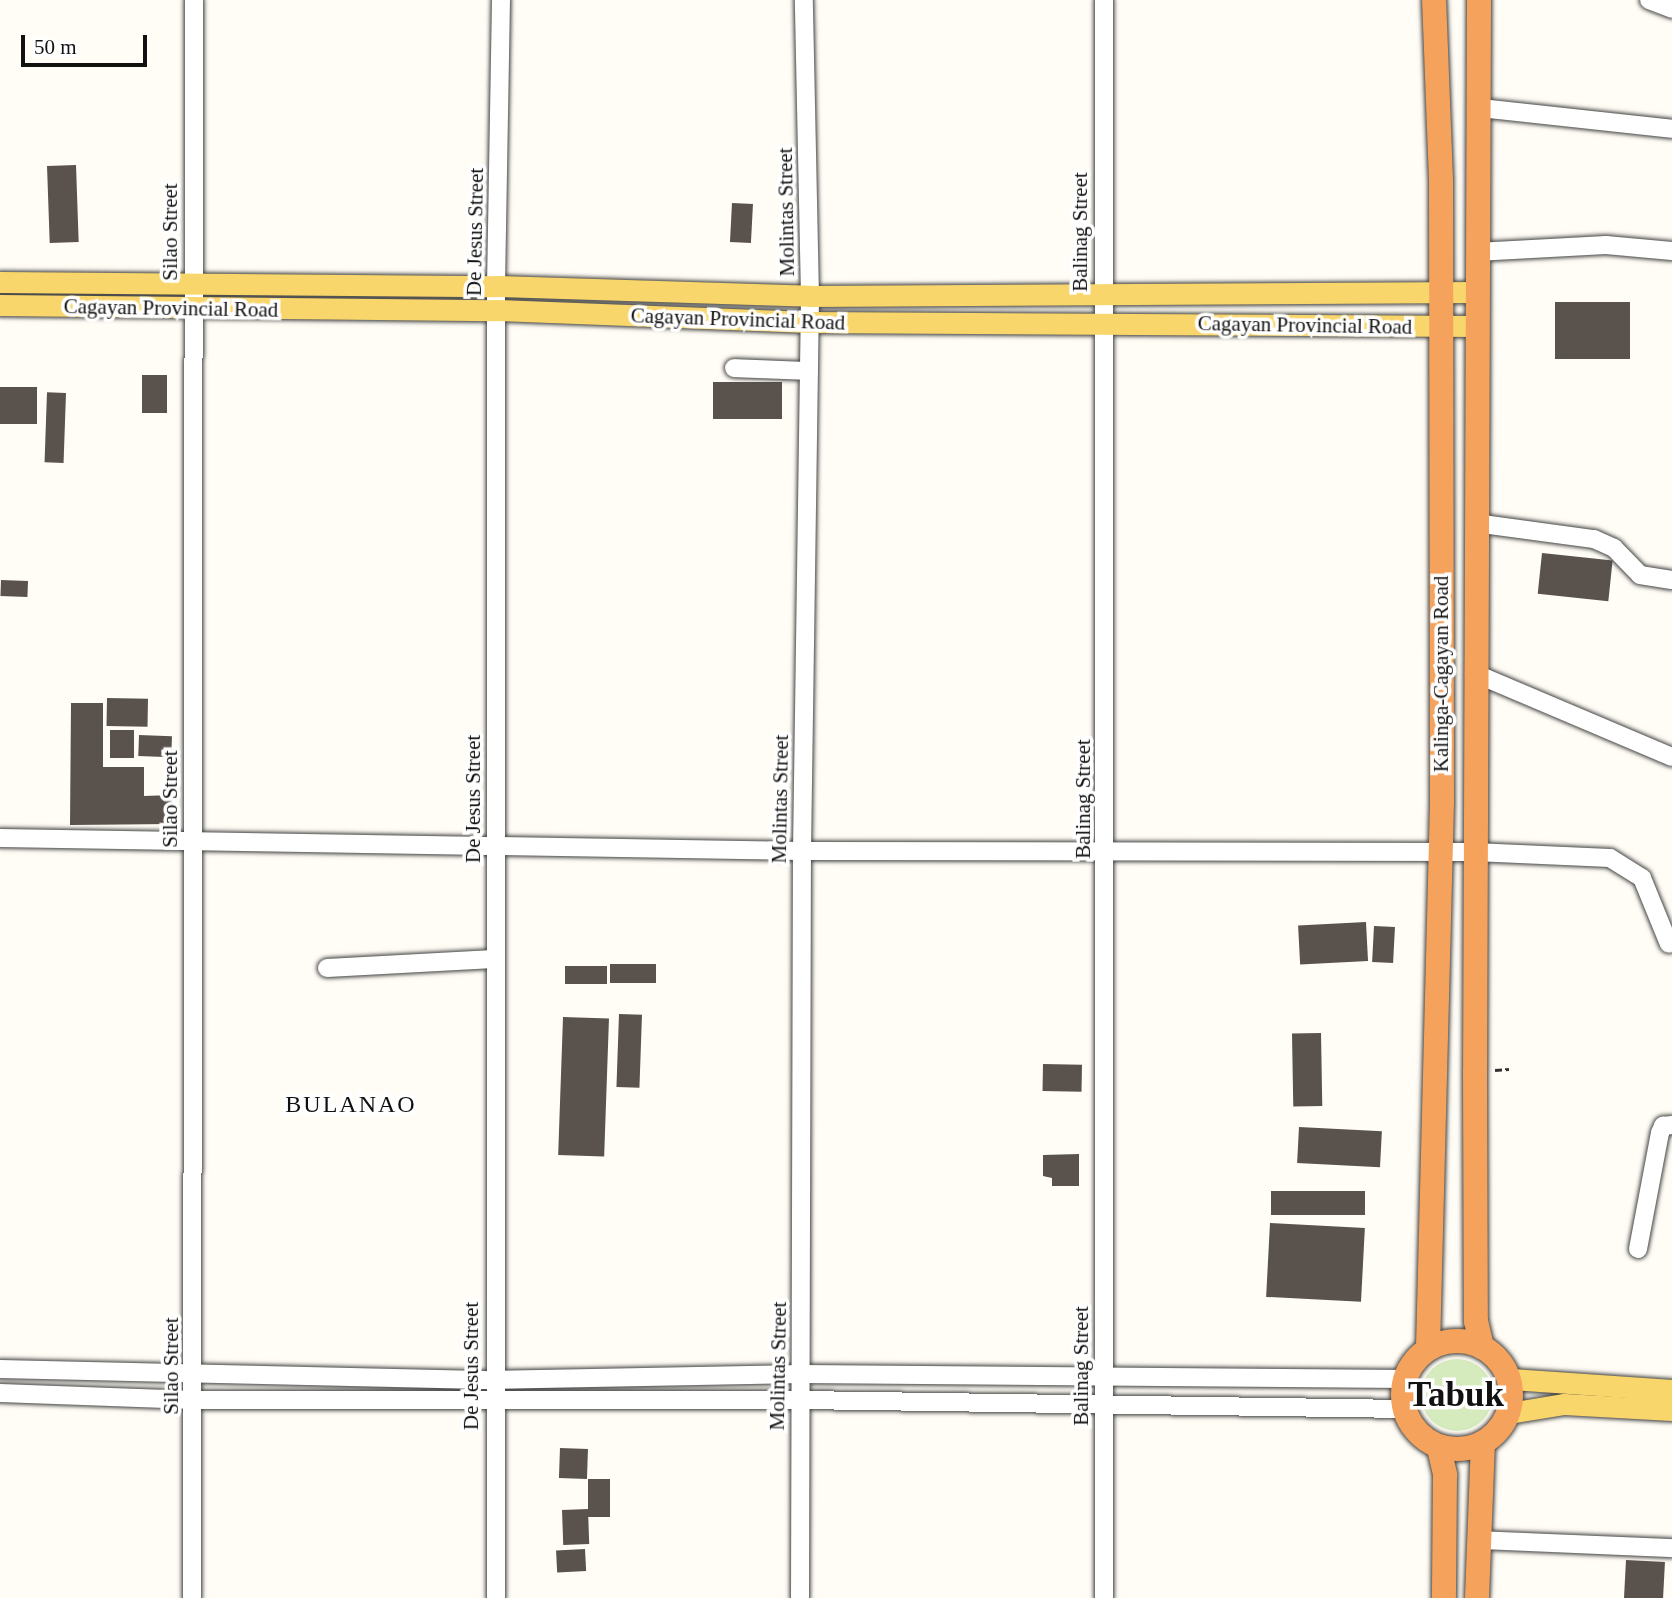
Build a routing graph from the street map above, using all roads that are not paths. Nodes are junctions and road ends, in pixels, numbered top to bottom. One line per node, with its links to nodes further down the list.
1 (194, 0): 15 (street, Silao Street)
2 (501, 0): 14 (street, De Jesus Street)
3 (804, 0): 19 (street, Molintas Street)
4 (1104, 0): 20 (street, Balinag Street)
5 (1434, 0): 17 (highway, Kalinga-Cagayan Road)
6 (1479, 0): 9 (highway, Kalinga-Cagayan Road)
7 (1649, 0): 8 (street)
8 (1672, 9)
9 (1480, 108): 10 (street); 12 (highway, Kalinga-Cagayan Road)
10 (1672, 129)
11 (1672, 251): 12 (street)
12 (1476, 252): 18 (highway, Kalinga-Cagayan Road)
13 (0, 282): 15 (main road, Cagayan Provincial Road)
14 (496, 286): 15 (main road, Cagayan Provincial Road); 19 (main road, Cagayan Provincial Road); 23 (street, De Jesus Street)
15 (192, 287): 22 (street, Silao Street)
16 (1302, 291): 17 (main road, Cagayan Provincial Road); 20 (main road, Cagayan Provincial Road); 26 (main road)
17 (1438, 291): 18 (main road, Cagayan Provincial Road); 28 (highway, Kalinga-Cagayan Road)
18 (1475, 292): 27 (highway, Kalinga-Cagayan Road)
19 (810, 296): 20 (main road, Cagayan Provincial Road); 25 (street, Molintas Street)
20 (1102, 296): 24 (street, Balinag Street)
21 (0, 305): 22 (main road, Cagayan Provincial Road)
22 (192, 309): 23 (main road, Cagayan Provincial Road); 36 (street, Silao Street)
23 (496, 310): 25 (main road, Cagayan Provincial Road); 37 (street, De Jesus Street)
24 (1102, 321): 25 (main road, Cagayan Provincial Road); 26 (main road, Cagayan Provincial Road); 39 (street, Balinag Street)
25 (809, 323): 30 (street, Molintas Street)
26 (1302, 325): 28 (main road, Cagayan Provincial Road)
27 (1476, 326): 28 (main road, Cagayan Provincial Road); 31 (highway, Kalinga-Cagayan Road)
28 (1440, 327): 41 (highway, Kalinga-Cagayan Road)
29 (734, 368): 30 (street)
30 (809, 371): 38 (street, Molintas Street)
31 (1475, 523): 32 (street); 33 (highway, Kalinga-Cagayan Road)
32 (1672, 580)
33 (1474, 673): 34 (street); 40 (highway, Kalinga-Cagayan Road)
34 (1672, 757)
35 (0, 838): 36 (street)
36 (192, 838): 37 (street); 52 (street, Silao Street)
37 (496, 844): 38 (street); 43 (street, De Jesus Street)
38 (802, 851): 39 (street); 50 (street, Molintas Street)
39 (1106, 852): 41 (street); 51 (street, Balinag Street)
40 (1474, 852): 41 (street); 42 (street); 47 (highway, Kalinga-Cagayan Road)
41 (1440, 855): 48 (highway, Kalinga-Cagayan Road)
42 (1669, 944)
43 (494, 959): 44 (street); 55 (street, De Jesus Street)
44 (327, 968)
45 (1672, 1125): 46 (street)
46 (1638, 1249)
47 (1482, 1346): 48 (highway); 54 (highway)
48 (1428, 1348): 53 (highway)
49 (0, 1369): 52 (street)
50 (802, 1374): 51 (street); 55 (street); 59 (street, Molintas Street)
51 (1104, 1375): 53 (street); 61 (street, Balinag Street)
52 (194, 1376): 55 (street); 58 (street, Silao Street)
53 (1405, 1379): 62 (highway)
54 (1511, 1379): 56 (main road); 64 (highway)
55 (493, 1380): 60 (street, De Jesus Street)
56 (1672, 1390)
57 (0, 1393): 58 (street)
58 (194, 1400): 60 (street); 69 (street, Silao Street)
59 (800, 1400): 60 (street); 61 (street); 71 (street, Molintas Street)
60 (494, 1402): 70 (street, De Jesus Street)
61 (1104, 1406): 62 (street); 72 (street, Balinag Street)
62 (1404, 1409): 66 (highway)
63 (1672, 1410): 64 (main road)
64 (1509, 1413): 65 (highway)
65 (1483, 1444): 66 (highway); 67 (highway)
66 (1439, 1448): 73 (highway)
67 (1479, 1540): 68 (street); 74 (highway)
68 (1672, 1548)
69 (192, 1598)
70 (496, 1598)
71 (800, 1598)
72 (1104, 1598)
73 (1444, 1598)
74 (1478, 1598)

